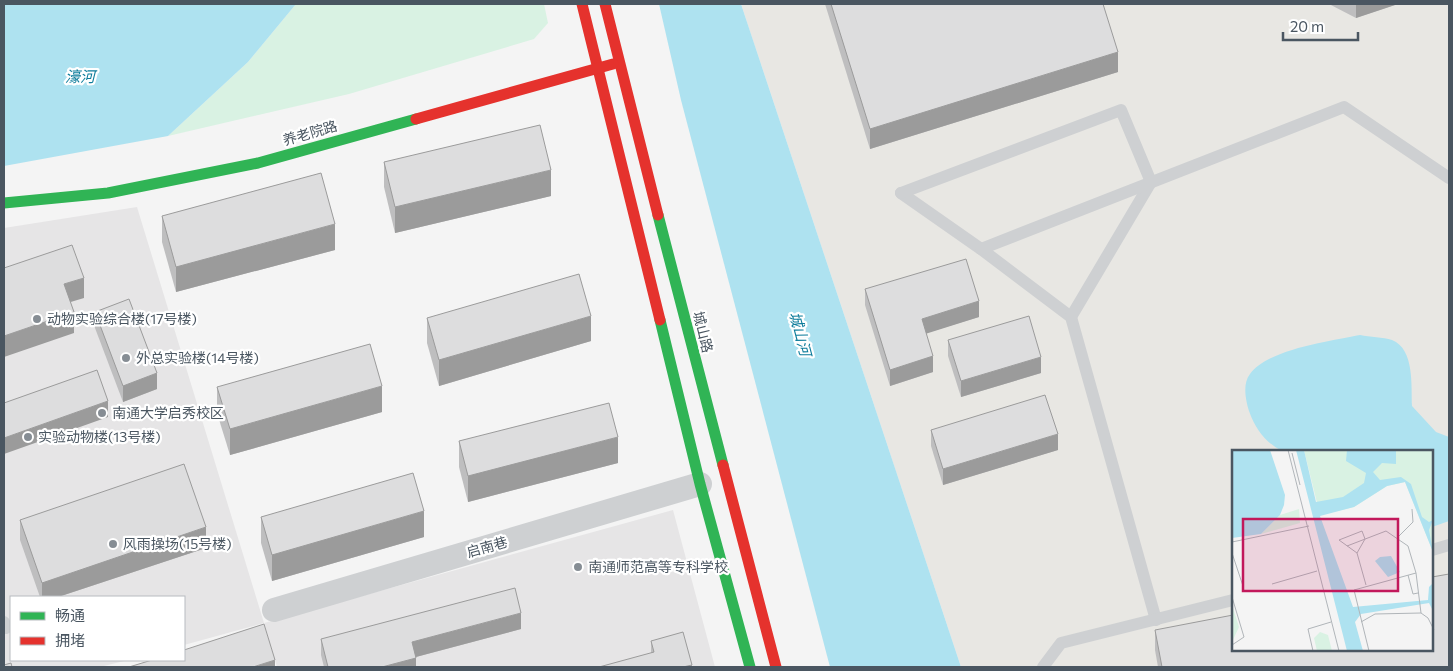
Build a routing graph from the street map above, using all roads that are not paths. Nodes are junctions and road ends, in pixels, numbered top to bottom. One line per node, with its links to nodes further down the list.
1 (582, 4): 4 (main road)
2 (605, 4): 3 (main road, 城山路)
3 (618, 62): 4 (main road, 养老院路); 17 (main road, 城山路)
4 (596, 68): 7 (main road, 养老院路); 10 (main road)
5 (1448, 175): 6 (lane)
6 (1151, 182): 8 (lane); 8 (lane); 9 (lane)
7 (4, 203)
8 (981, 249): 9 (lane)
9 (1071, 317): 15 (lane)
10 (700, 484): 14 (street, 启南巷); 16 (main road)
11 (1449, 545): 12 (lane)
12 (1433, 550)
13 (1232, 600): 15 (lane)
14 (274, 610)
15 (1156, 620): 18 (lane)
16 (750, 667)
17 (776, 667)
18 (1043, 667)

